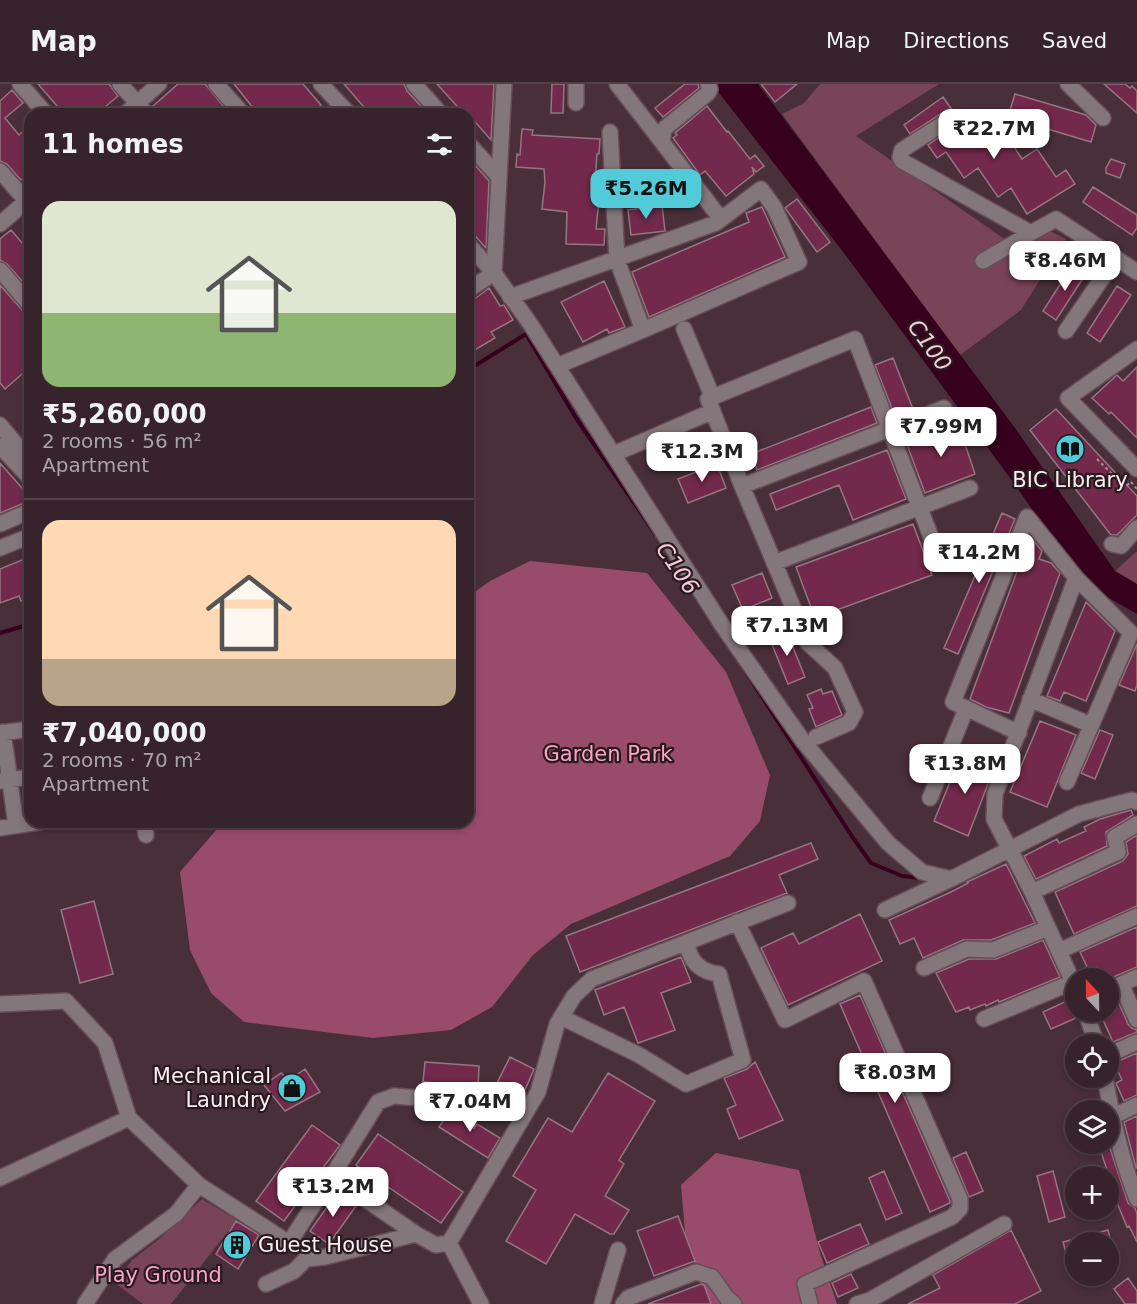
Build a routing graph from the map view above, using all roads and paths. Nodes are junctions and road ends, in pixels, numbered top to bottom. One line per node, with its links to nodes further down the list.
1 (20, 84): 13 (street)
2 (120, 84): 14 (street)
3 (159, 84): 15 (street)
4 (216, 84): 16 (street)
5 (321, 84): 17 (street)
6 (414, 84): 18 (street)
7 (504, 84): 25 (street)
8 (576, 84): 12 (street)
9 (617, 84): 22 (street)
10 (708, 84): 22 (street)
11 (1068, 84): 19 (street)
12 (576, 103)
13 (41, 108)
14 (141, 108)
15 (143, 108)
16 (238, 108)
17 (343, 108)
18 (436, 108)
19 (1103, 118)
20 (947, 121): 30 (street)
21 (610, 132): 33 (street)
22 (662, 142): 28 (street)
23 (474, 150): 25 (street)
24 (0, 171): 26 (street)
25 (499, 177): 37 (street)
26 (24, 196)
27 (24, 205): 29 (street)
28 (721, 219): 33 (street); 42 (street)
29 (0, 224)
30 (1031, 233): 32 (street); 34 (street)
31 (474, 251): 37 (street)
32 (1116, 258): 36 (street); 43 (street)
33 (616, 260): 39 (street); 42 (street)
34 (983, 261)
35 (0, 270): 40 (street)
36 (1137, 272)
37 (494, 273): 38 (street); 39 (street)
38 (474, 286)
39 (510, 297): 45 (street)
40 (24, 298)
41 (684, 329): 46 (street)
42 (643, 330): 45 (street)
43 (1066, 331)
44 (1137, 349): 55 (street)
45 (557, 366): 52 (street)
46 (713, 404): 49 (street); 52 (street); 56 (street)
47 (944, 408): 49 (street)
48 (0, 425): 51 (street)
49 (890, 429): 56 (street); 58 (street)
50 (0, 446): 54 (street)
51 (24, 454)
52 (614, 454): 85 (street)
53 (1097, 459): 55 (path)
54 (24, 472)
55 (1134, 475)
56 (742, 486): 66 (street)
57 (970, 488): 58 (street)
58 (920, 508): 65 (street); 66 (street)
59 (24, 514): 60 (street)
60 (0, 524)
61 (1137, 528): 63 (street)
62 (24, 538): 64 (street)
63 (1112, 544)
64 (1, 546)
65 (936, 550)
66 (774, 563): 74 (street)
67 (1076, 578): 68 (street); 69 (street); 70 (street)
68 (1030, 699): 70 (street); 73 (street)
69 (966, 710): 73 (street); 78 (street)
70 (1091, 725): 77 (street)
71 (24, 730): 72 (street)
72 (2, 732): 76 (street)
73 (1019, 733): 84 (street)
74 (816, 737)
75 (24, 778): 76 (street)
76 (5, 781): 82 (street)
77 (1067, 782)
78 (930, 798)
79 (1137, 802): 84 (street)
80 (24, 824): 82 (street)
81 (1137, 824): 86 (street)
82 (16, 825): 83 (street)
83 (0, 828)
84 (1010, 849): 85 (street); 86 (street)
85 (951, 879): 88 (street)
86 (1032, 892): 91 (street)
87 (788, 903): 90 (street)
88 (885, 910)
89 (1135, 921): 93 (street)
90 (737, 922): 92 (street); 128 (street)
91 (1048, 928): 93 (street); 94 (street)
92 (687, 942): 101 (street); 101 (street)
93 (1059, 951): 95 (street)
94 (924, 968)
95 (1066, 968)
96 (1137, 977): 97 (street)
97 (1119, 985)
98 (1065, 989): 102 (street)
99 (1119, 993): 103 (street)
100 (0, 1004): 109 (street)
101 (561, 1017): 118 (street)
102 (984, 1019)
103 (1137, 1020)
104 (1137, 1042): 105 (street)
105 (1119, 1050)
106 (442, 1100): 111 (street)
107 (1137, 1106): 108 (street)
108 (1119, 1114)
109 (129, 1118): 112 (street); 114 (street)
110 (1119, 1138): 113 (street)
111 (332, 1176): 117 (street); 119 (street)
112 (0, 1178)
113 (1134, 1183): 115 (street)
114 (199, 1185): 119 (street); 123 (street)
115 (1137, 1199)
116 (1004, 1224): 129 (street)
117 (416, 1234): 118 (street); 121 (street)
118 (449, 1242): 124 (street)
119 (289, 1243): 121 (street)
120 (618, 1250): 125 (street)
121 (306, 1259): 122 (street)
122 (266, 1284)
123 (85, 1304)
124 (481, 1304)
125 (602, 1304)
126 (623, 1304): 127 (street)
127 (734, 1304)
128 (810, 1304)
129 (857, 1304)

